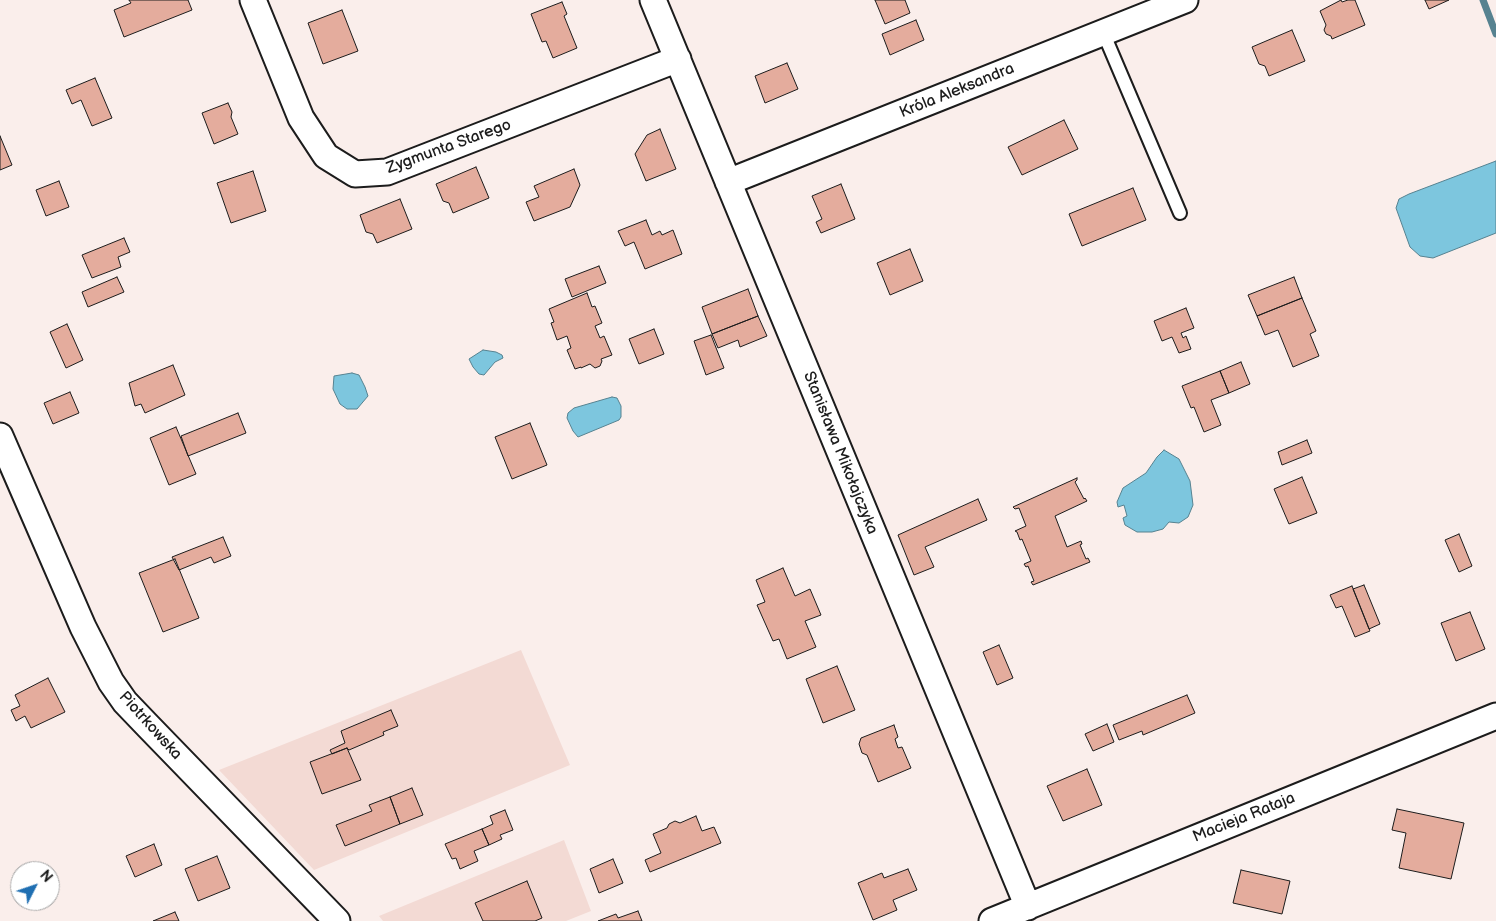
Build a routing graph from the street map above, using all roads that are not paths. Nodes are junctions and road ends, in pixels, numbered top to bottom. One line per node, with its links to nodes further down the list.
1 (253, 0): 5 (street, Zygmunta Starego)
2 (653, 0): 5 (street, Stanisława Mikołajczyka)
3 (1186, 0): 4 (street, Króla Aleksandra)
4 (1102, 32): 6 (street, Króla Aleksandra); 7 (lane)
5 (678, 59): 6 (street, Stanisława Mikołajczyka)
6 (728, 182): 10 (street, Stanisława Mikołajczyka)
7 (1180, 213)
8 (0, 436): 11 (street, Piotrkowska)
9 (1496, 716): 10 (street, Macieja Rataja)
10 (1028, 906): 12 (street, Macieja Rataja)
11 (337, 921)
12 (992, 921)

